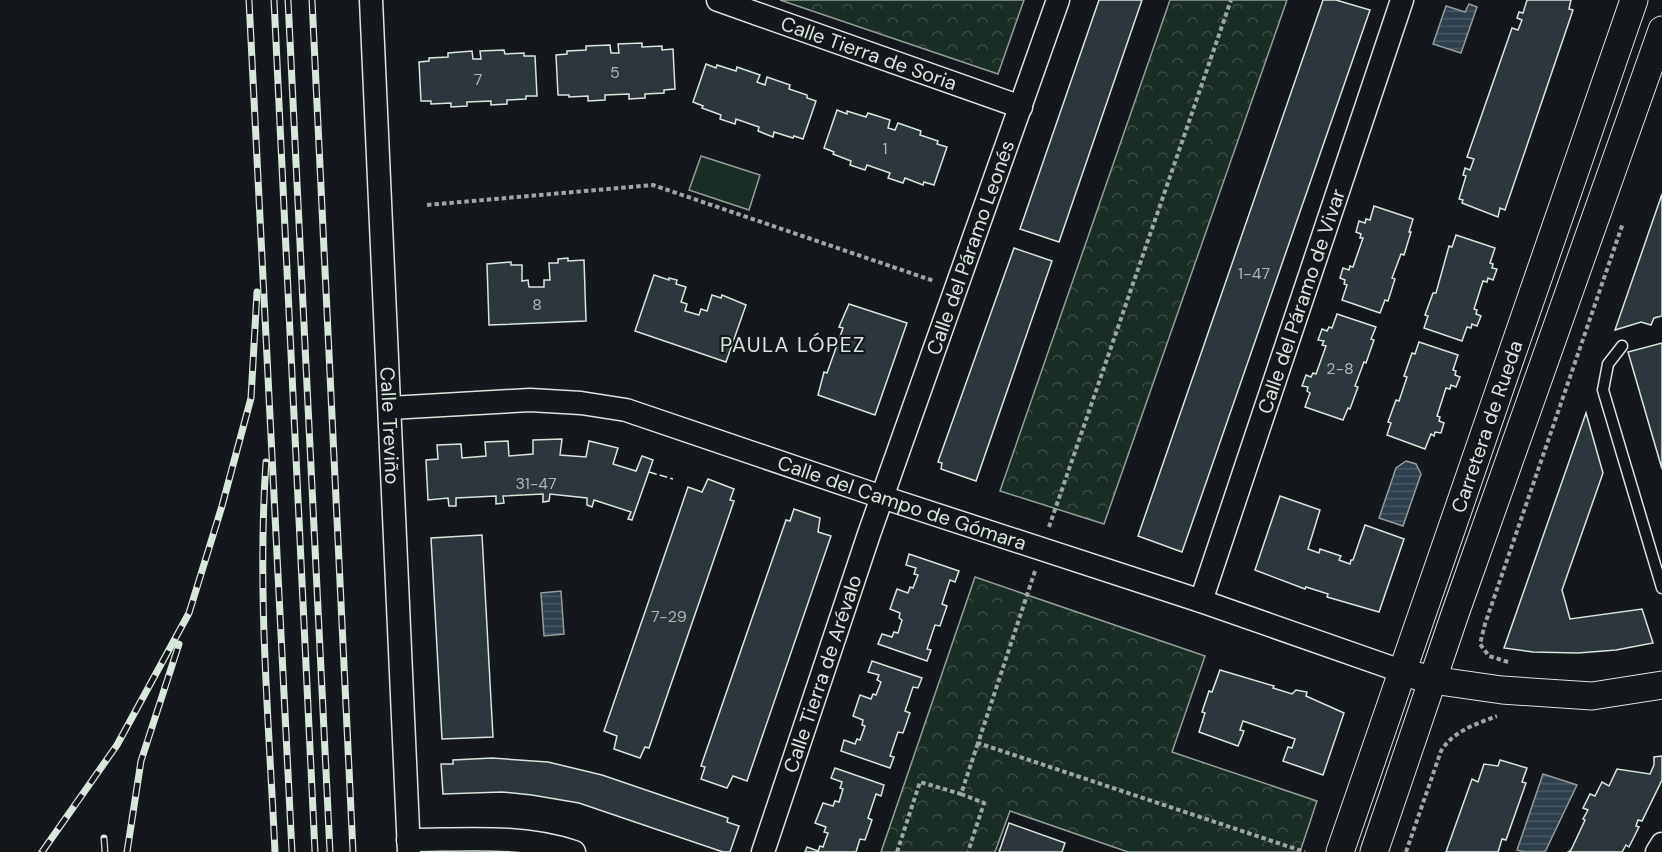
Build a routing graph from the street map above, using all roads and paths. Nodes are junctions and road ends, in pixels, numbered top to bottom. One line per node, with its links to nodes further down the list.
1 (371, 0): 13 (street, Calle Treviño)
2 (718, 0): 8 (street, Calle Tierra de Soria)
3 (1058, 0): 8 (street, Calle del Páramo Leonés)
4 (1231, 0): 15 (path)
5 (1402, 0): 17 (street, Calle del Páramo de Vivar)
6 (1634, 0): 19 (street, Carretera de Rueda)
7 (1662, 30): 20 (street, Carretera de Rueda)
8 (1021, 107): 11 (street, Calle del Páramo Leonés)
9 (427, 205): 11 (path)
10 (1623, 223): 18 (path)
11 (956, 288): 14 (street, Calle del Páramo Leonés)
12 (1622, 346): 16 (lane)
13 (390, 408): 14 (street, Calle del Campo de Gómara); 26 (street, Calle Treviño)
14 (882, 497): 15 (street, Calle del Campo de Gómara); 28 (street, Calle Tierra de Arévalo)
15 (1042, 549): 17 (street, Calle del Campo de Gómara); 23 (path)
16 (1662, 588)
17 (1200, 601): 19 (street, Calle del Campo de Gómara)
18 (1508, 662)
19 (1401, 671): 20 (street); 32 (street, Carretera de Rueda)
20 (1432, 680): 21 (street); 33 (street, Carretera de Rueda)
21 (1662, 685)
22 (1497, 716): 34 (path)
23 (978, 743): 24 (path); 31 (path)
24 (961, 794): 29 (path); 30 (path)
25 (1662, 844): 35 (street)
26 (409, 846): 27 (street)
27 (574, 852)
28 (763, 852)
29 (897, 852)
30 (968, 852)
31 (1305, 852)
32 (1340, 852)
33 (1374, 852)
34 (1406, 852)
35 (1657, 852)

